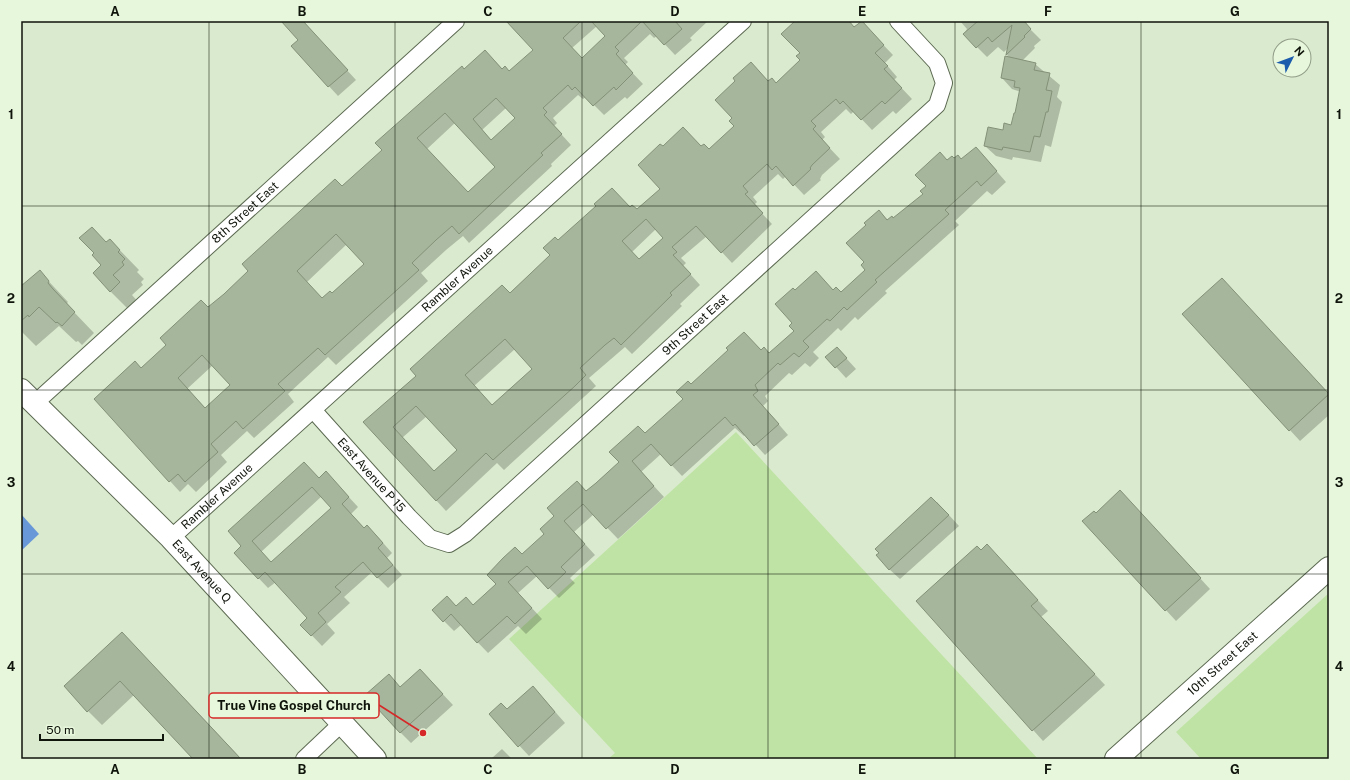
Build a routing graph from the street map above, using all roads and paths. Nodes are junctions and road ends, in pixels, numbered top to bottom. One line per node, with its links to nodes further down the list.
1 (456, 21): 4 (street, 8th Street East)
2 (743, 21): 5 (street, Rambler Avenue)
3 (898, 21): 7 (street, 9th Street East)
4 (28, 397): 6 (main road, East Avenue Q)
5 (314, 411): 6 (street, Rambler Avenue); 7 (street, East Avenue P 15)
6 (171, 538): 9 (main road, East Avenue Q)
7 (430, 538)
8 (1329, 568): 12 (main road, 10th Street East)
9 (342, 723): 10 (street); 11 (main road, East Avenue Q)
10 (304, 759)
11 (374, 759)
12 (1116, 759)

